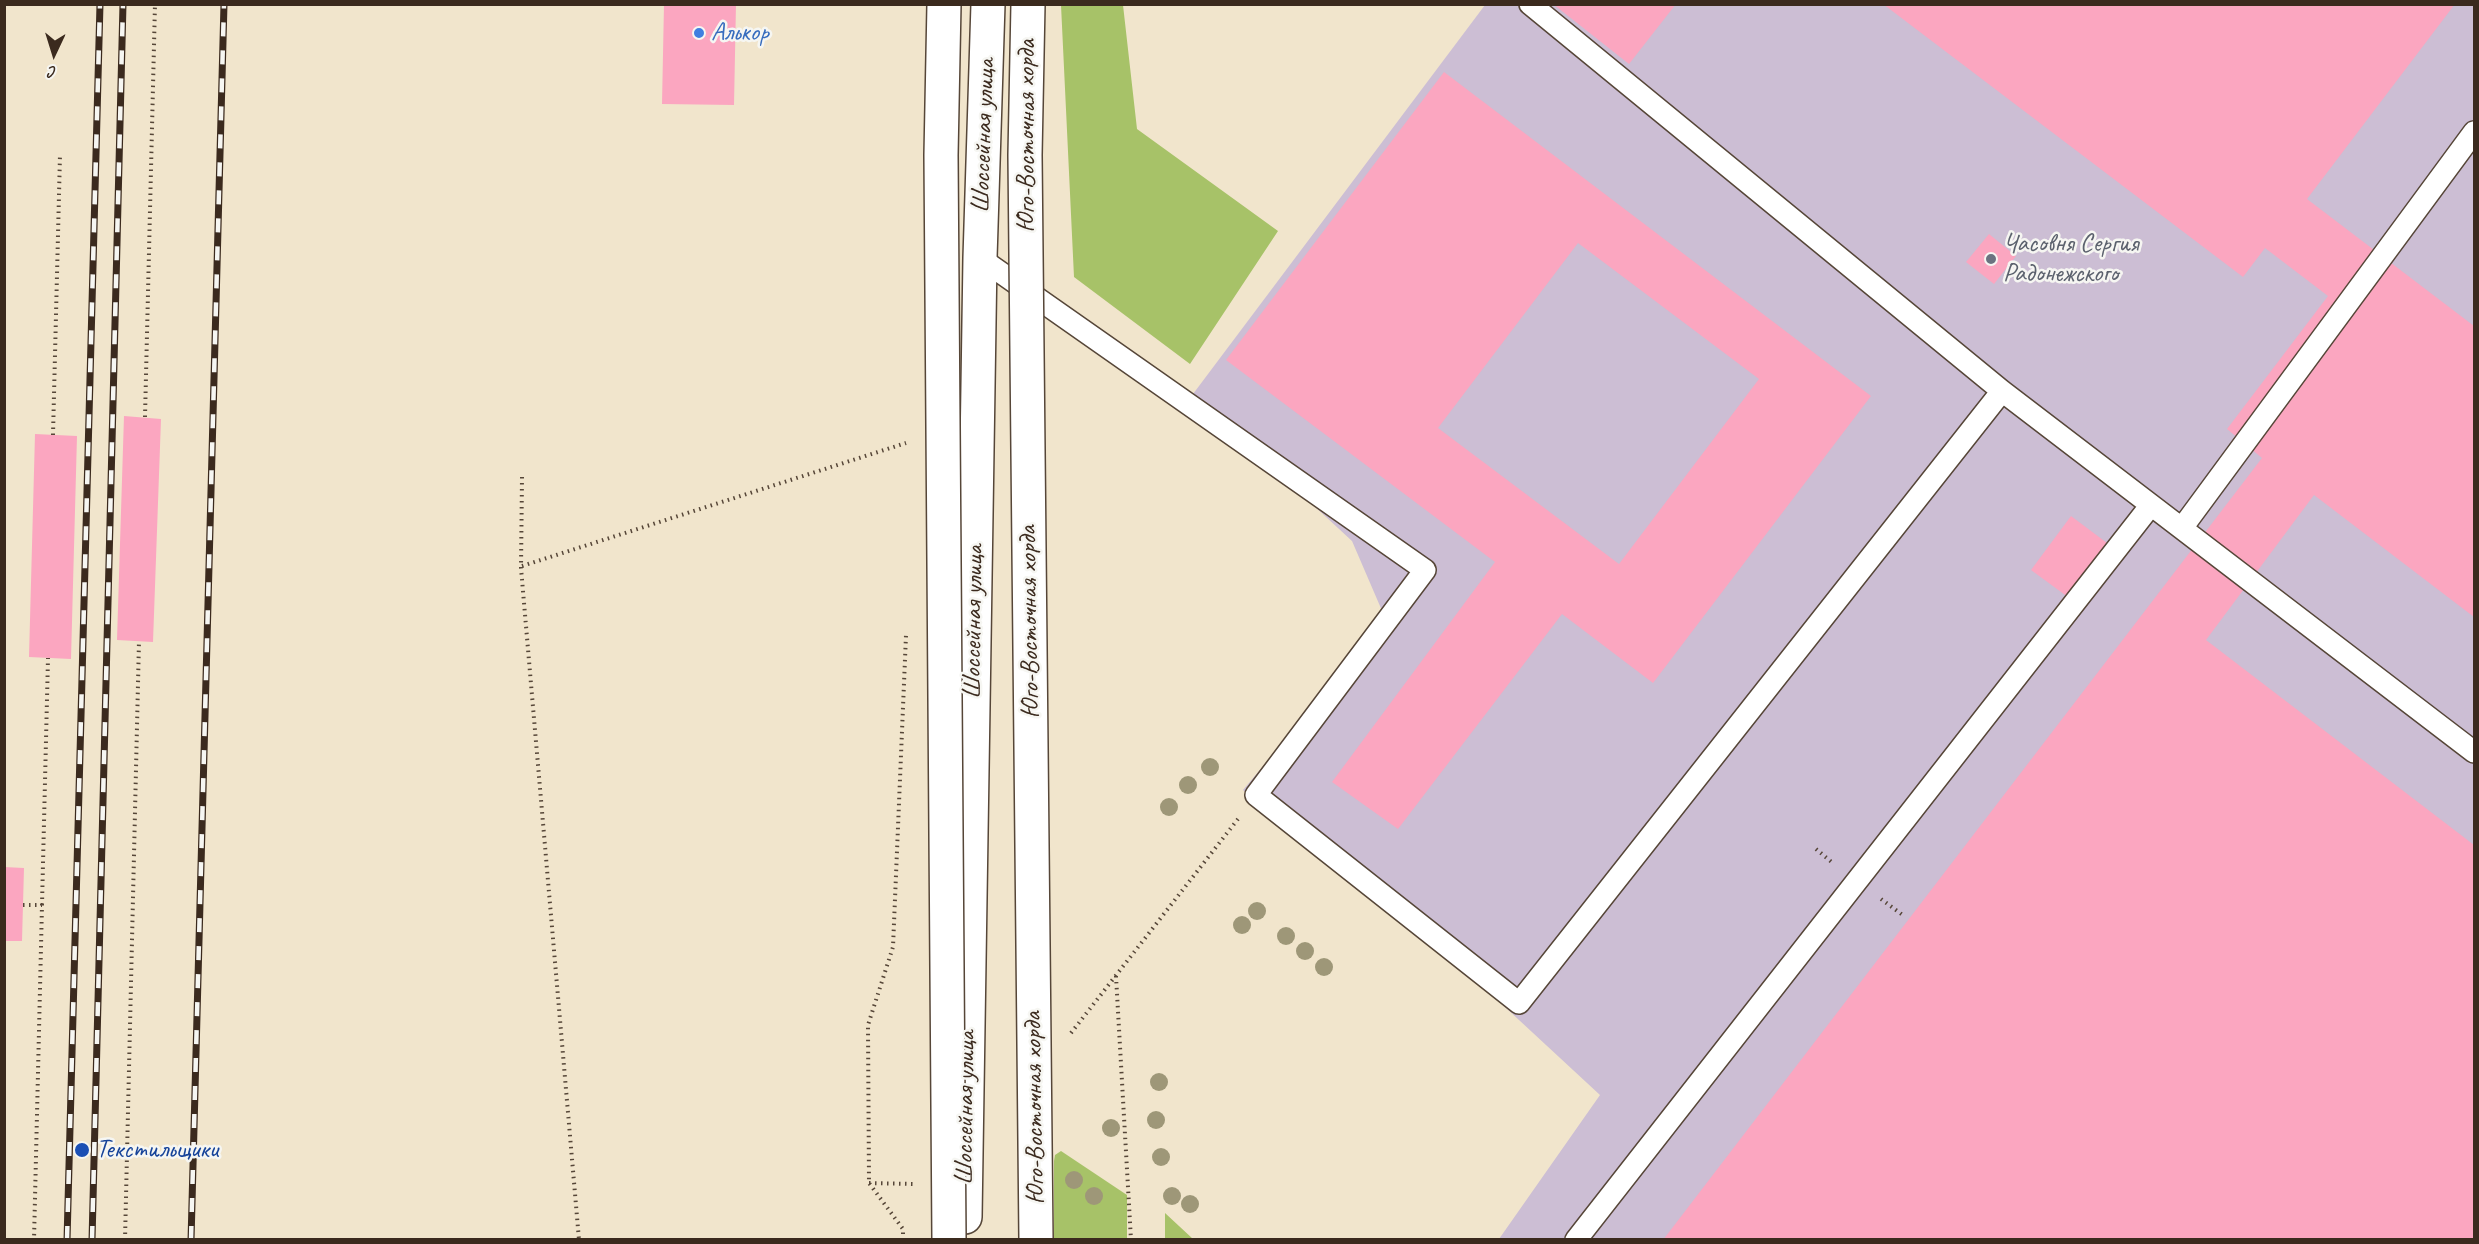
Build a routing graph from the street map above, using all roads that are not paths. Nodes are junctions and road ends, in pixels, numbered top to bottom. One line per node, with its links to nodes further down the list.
1 (944, 4): 11 (main road, bridge)
2 (988, 4): 6 (main road, Шоссейная улица)
3 (1028, 4): 13 (main road, Юго-Восточная хорда, bridge)
4 (1530, 4): 7 (lane)
5 (2475, 132): 9 (lane)
6 (980, 258): 7 (lane); 12 (main road, Шоссейная улица)
7 (2002, 391): 8 (lane)
8 (2151, 505): 9 (lane); 14 (lane)
9 (2182, 528): 10 (lane)
10 (2475, 752)
11 (949, 1239)
12 (965, 1239)
13 (1036, 1239)
14 (1576, 1239)

